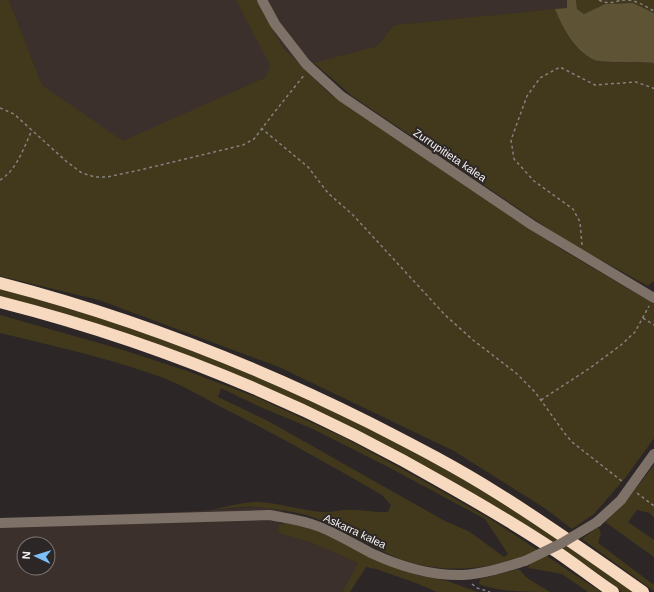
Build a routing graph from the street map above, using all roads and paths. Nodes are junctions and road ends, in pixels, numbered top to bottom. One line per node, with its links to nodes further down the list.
1 (262, 0): 4 (street, Zurrupitieta kalea)
2 (599, 0): 3 (path)
3 (654, 11)
4 (311, 69): 7 (path); 10 (street, Zurrupitieta kalea)
5 (654, 89): 10 (path)
6 (0, 108): 8 (path)
7 (261, 128): 8 (path); 16 (path)
8 (32, 129): 9 (path)
9 (0, 180)
10 (583, 257): 12 (street, Zurrupitieta kalea)
11 (0, 283): 24 (highway)
12 (653, 298): 14 (path)
13 (0, 302): 23 (highway)
14 (643, 318): 15 (path); 16 (path)
15 (654, 325)
16 (541, 400): 18 (path)
17 (654, 454): 18 (street, Askarra kalea)
18 (630, 488): 19 (path); 21 (street, Askarra kalea, bridge)
19 (654, 506)
20 (0, 522): 21 (street, Askarra kalea)
21 (463, 575): 22 (path)
22 (490, 592)
23 (612, 592)
24 (643, 592)

